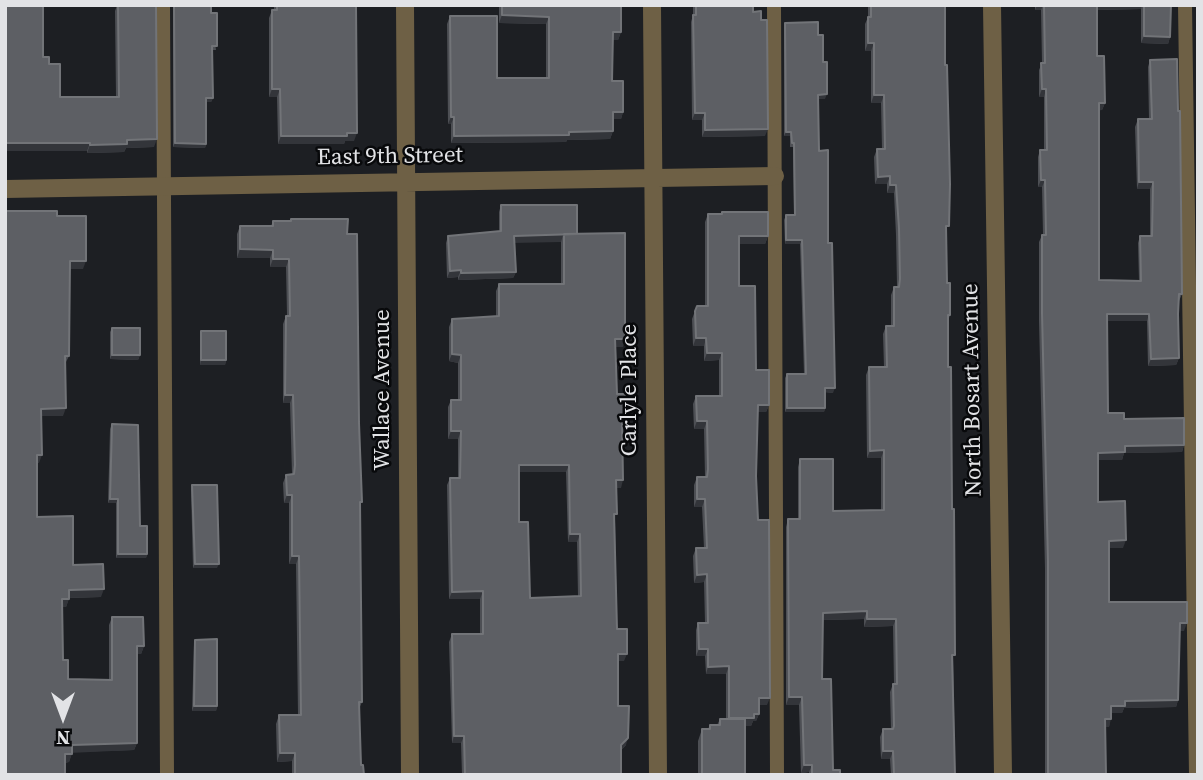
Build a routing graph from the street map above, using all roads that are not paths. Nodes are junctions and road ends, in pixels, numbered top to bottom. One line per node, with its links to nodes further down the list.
1 (163, 5): 10 (lane)
2 (405, 5): 9 (street, Wallace Avenue)
3 (653, 5): 8 (street, Carlyle Place)
4 (774, 5): 7 (lane)
5 (992, 5): 16 (street, North Bosart Avenue)
6 (1185, 5): 17 (lane)
7 (775, 176): 8 (street, East 9th Street); 15 (lane)
8 (653, 177): 9 (street, East 9th Street); 14 (street, Carlyle Place)
9 (406, 181): 10 (street, East 9th Street); 13 (street, Wallace Avenue)
10 (164, 186): 11 (street, East 9th Street); 12 (lane)
11 (5, 189)
12 (167, 775)
13 (410, 775)
14 (658, 775)
15 (777, 775)
16 (1003, 775)
17 (1196, 775)

